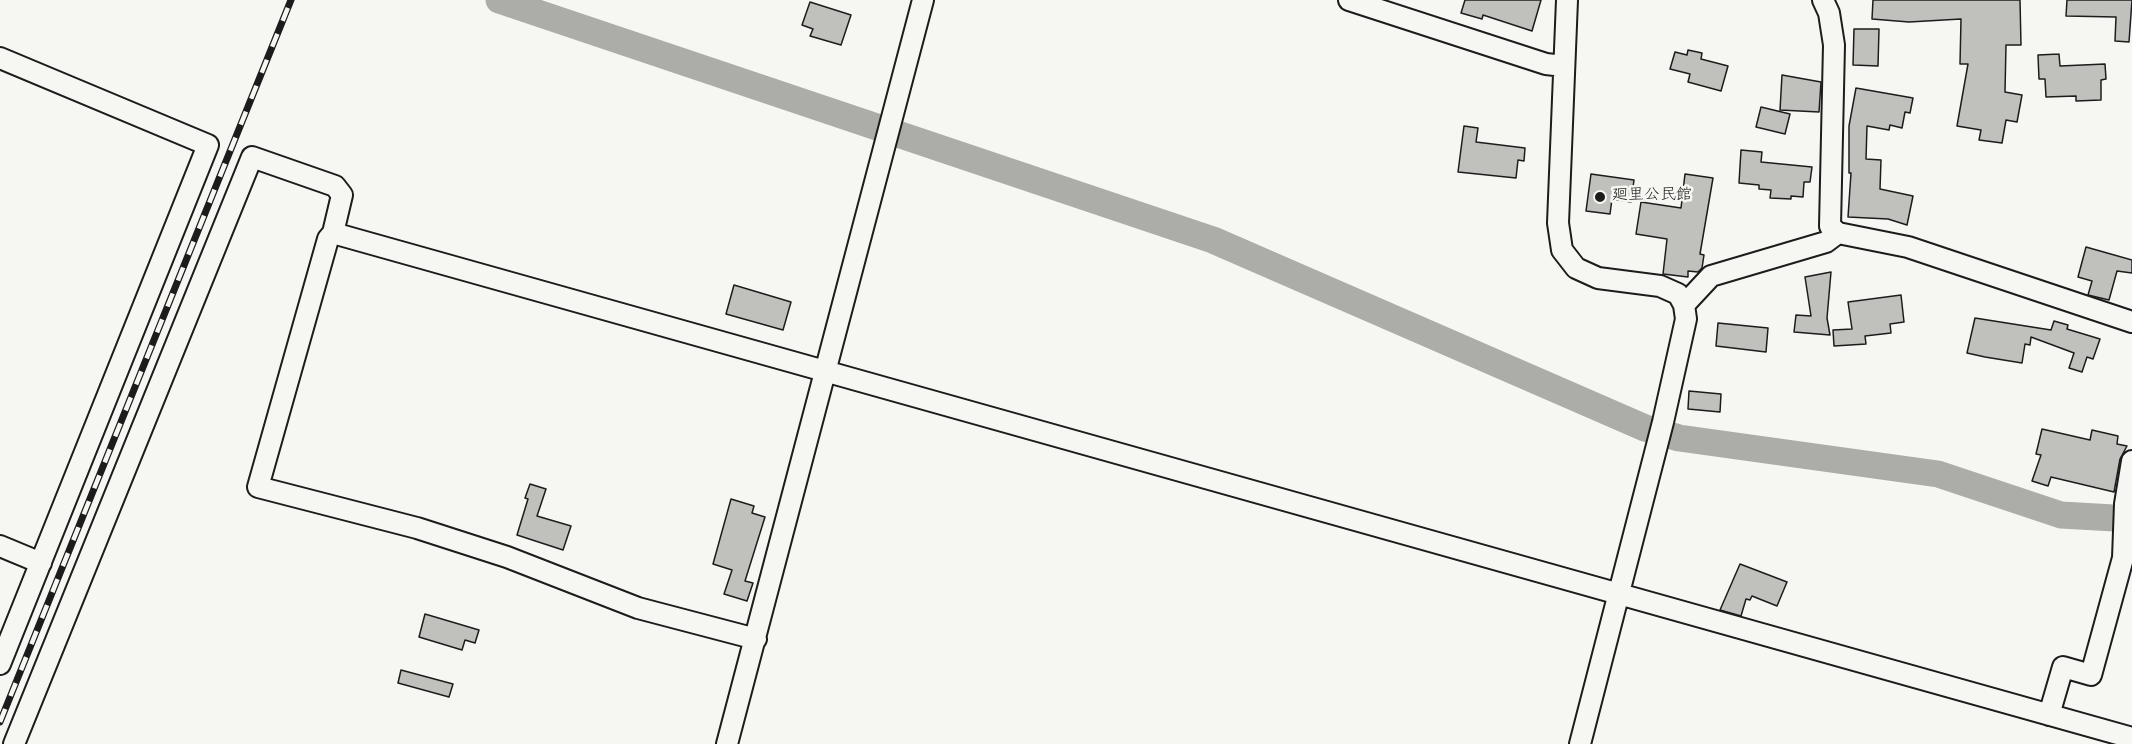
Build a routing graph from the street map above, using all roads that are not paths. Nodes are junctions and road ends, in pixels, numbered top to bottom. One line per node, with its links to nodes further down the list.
1 (923, 0): 11 (street)
2 (1349, 0): 6 (street)
3 (1567, 0): 6 (street)
4 (1823, 0): 8 (street)
5 (0, 58): 14 (street)
6 (1564, 66): 9 (street)
7 (333, 233): 11 (street); 16 (street); 20 (street)
8 (1838, 233): 9 (street); 10 (street)
9 (1684, 305): 15 (street)
10 (2132, 322)
11 (825, 373): 15 (street); 16 (street)
12 (2132, 461): 18 (street)
13 (0, 546): 14 (street)
14 (41, 563): 17 (street)
15 (1618, 595): 18 (street); 22 (street)
16 (756, 639): 21 (street)
17 (0, 664)
18 (2049, 715): 19 (street)
19 (2132, 738)
20 (14, 744)
21 (727, 744)
22 (1580, 744)

